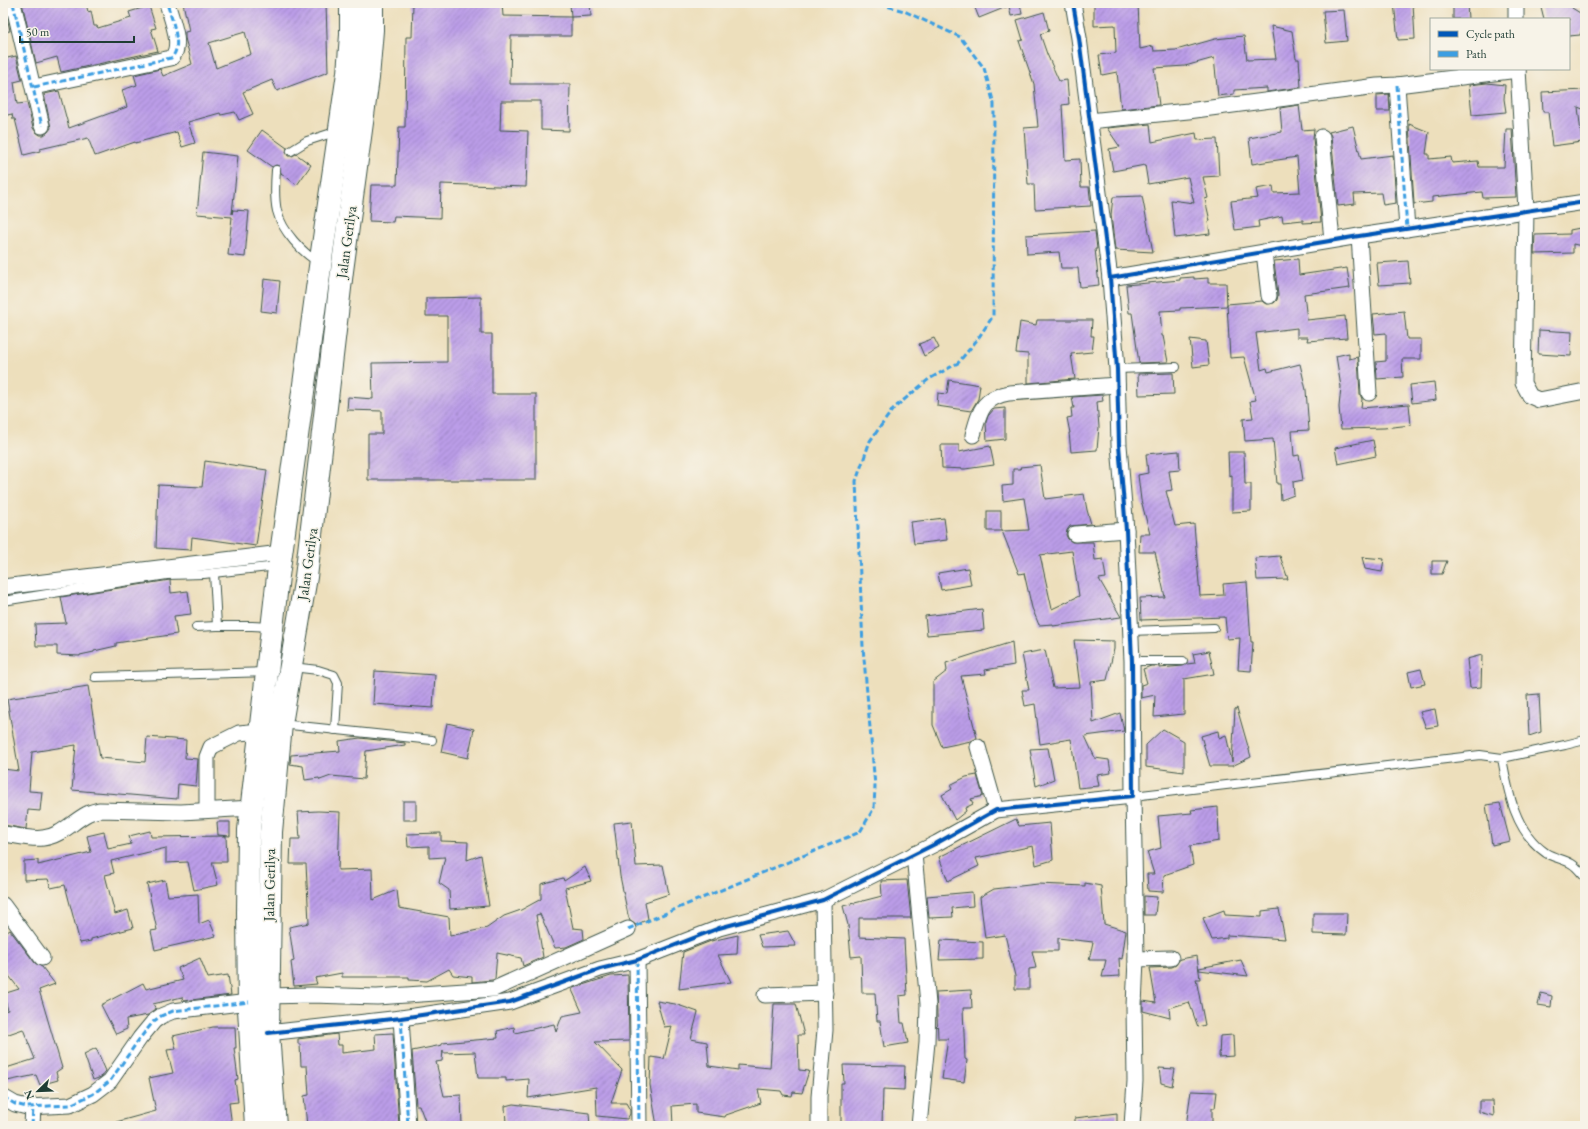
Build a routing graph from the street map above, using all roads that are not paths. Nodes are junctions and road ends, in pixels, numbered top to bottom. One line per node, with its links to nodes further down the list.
1 (13, 3): 11 (street)
2 (167, 3): 11 (street)
3 (351, 3): 14 (highway, Jalan Gerilya)
4 (372, 3): 25 (highway, Jalan Gerilya)
5 (1073, 3): 12 (street)
6 (1516, 3): 7 (street)
7 (1516, 18)
8 (1510, 70): 10 (street)
9 (1518, 70): 19 (street)
10 (1397, 85): 12 (street); 20 (street)
11 (34, 87): 13 (street)
12 (1089, 121): 26 (street)
13 (42, 126)
14 (340, 130): 16 (lane); 24 (highway, Jalan Gerilya)
15 (1322, 137): 22 (street)
16 (291, 151)
17 (276, 170): 24 (lane)
18 (1585, 202): 19 (street)
19 (1526, 210): 20 (street); 31 (street)
20 (1407, 229): 21 (street)
21 (1359, 236): 22 (street); 32 (street)
22 (1332, 240): 23 (street)
23 (1264, 252): 26 (street); 27 (street)
24 (320, 263): 25 (highway); 36 (highway, Jalan Gerilya)
25 (343, 269): 47 (highway, Jalan Gerilya)
26 (1110, 278): 29 (street)
27 (1269, 296)
28 (1176, 367): 29 (lane)
29 (1117, 370): 30 (street)
30 (1117, 385): 33 (street); 34 (street)
31 (1585, 391)
32 (1369, 394)
33 (973, 435)
34 (1126, 530): 35 (street); 44 (street)
35 (1075, 534)
36 (280, 559): 37 (lane); 38 (street); 42 (highway, Jalan Gerilya)
37 (214, 573): 39 (lane); 40 (lane)
38 (3, 587)
39 (3, 601)
40 (217, 626): 41 (lane); 42 (lane)
41 (196, 627)
42 (272, 627): 48 (highway, Jalan Gerilya)
43 (1214, 628): 44 (lane)
44 (1130, 631): 45 (street)
45 (1132, 661): 46 (lane); 57 (street)
46 (1183, 662)
47 (291, 667): 50 (highway, Jalan Gerilya); 51 (lane)
48 (267, 672): 49 (lane); 52 (highway, Jalan Gerilya)
49 (95, 677)
50 (281, 724): 51 (lane); 73 (highway, Jalan Gerilya)
51 (335, 730): 53 (lane)
52 (260, 731): 58 (highway, Jalan Gerilya); 59 (street)
53 (432, 740)
54 (1585, 740): 56 (lane)
55 (978, 747): 60 (street)
56 (1502, 758): 57 (lane); 63 (lane)
57 (1133, 796): 60 (street); 69 (street)
58 (252, 808): 59 (street); 73 (highway, Jalan Gerilya)
59 (207, 810): 61 (street)
60 (996, 810): 62 (street)
61 (3, 834)
62 (914, 854): 64 (street); 82 (street)
63 (1585, 877)
64 (823, 900): 70 (street); 71 (street)
65 (3, 905): 67 (street)
66 (628, 929): 73 (street)
67 (42, 958)
68 (1171, 958): 69 (street)
69 (1136, 959): 83 (street)
70 (637, 960): 74 (street); 80 (street)
71 (825, 993): 72 (street); 81 (street)
72 (765, 995)
73 (260, 1014): 74 (street); 76 (street); 77 (highway, Jalan Gerilya); 78 (highway, Jalan Gerilya)
74 (401, 1018): 79 (street)
75 (3, 1097): 76 (street)
76 (32, 1115)
77 (256, 1126)
78 (275, 1126)
79 (408, 1126)
80 (640, 1126)
81 (819, 1126)
82 (919, 1126)
83 (1132, 1126)

